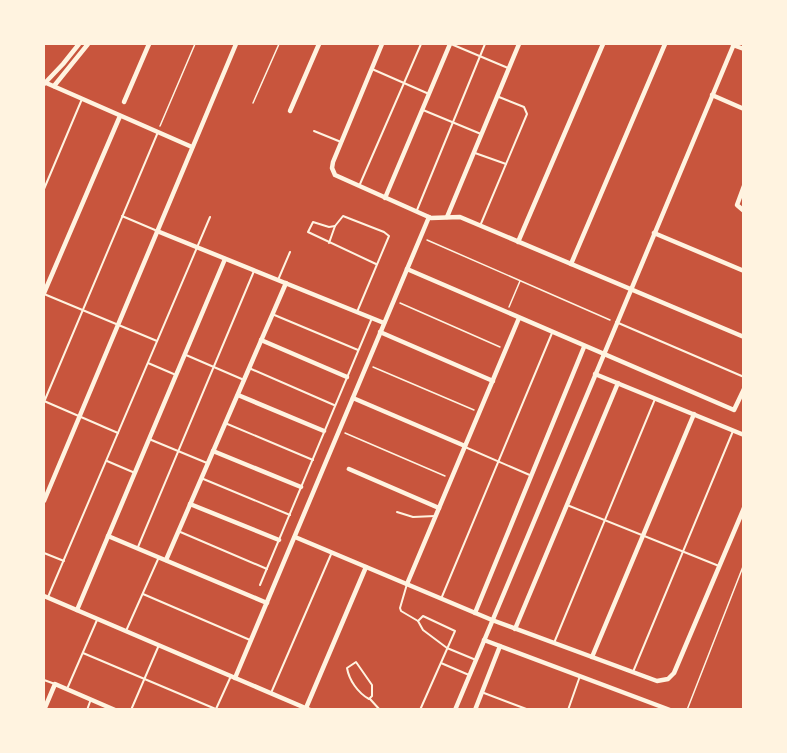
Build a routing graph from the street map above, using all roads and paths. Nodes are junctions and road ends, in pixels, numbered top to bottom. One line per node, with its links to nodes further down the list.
1 (79, 44): 20 (street)
2 (88, 44): 22 (street)
3 (149, 44): 27 (street)
4 (195, 44): 33 (path)
5 (236, 44): 39 (street)
6 (279, 44): 28 (path)
7 (319, 44): 31 (street)
8 (382, 44): 19 (street)
9 (421, 44): 21 (lane)
10 (450, 44): 17 (lane); 23 (street)
11 (485, 44): 17 (lane)
12 (519, 44): 18 (street)
13 (603, 44): 57 (street)
14 (665, 44): 63 (street)
15 (734, 44): 16 (street); 24 (street)
16 (744, 49)
17 (480, 56): 18 (lane); 34 (lane)
18 (508, 68): 25 (street)
19 (372, 69): 21 (lane); 38 (street)
20 (44, 83): 22 (street)
21 (404, 83): 23 (lane); 43 (lane)
22 (54, 86): 26 (street)
23 (429, 94): 30 (street)
24 (712, 95): 29 (street); 55 (street)
25 (496, 97): 37 (street); 41 (lane)
26 (82, 99): 32 (street); 44 (lane)
27 (124, 102)
28 (253, 103)
29 (744, 109)
30 (423, 110): 34 (lane); 45 (street)
31 (291, 111)
32 (120, 116): 36 (street); 71 (street)
33 (162, 122)
34 (453, 122): 37 (lane); 47 (lane)
35 (314, 130): 38 (lane)
36 (158, 132): 39 (street); 48 (lane)
37 (481, 134): 40 (street)
38 (341, 142): 43 (street)
39 (192, 147): 54 (street)
40 (474, 152): 41 (lane); 51 (street)
41 (506, 164): 53 (lane)
42 (744, 186): 46 (street)
43 (359, 187): 45 (street)
44 (44, 189)
45 (385, 198): 47 (street)
46 (744, 211)
47 (417, 212): 50 (street)
48 (122, 216): 54 (lane); 73 (lane)
49 (210, 217): 59 (lane)
50 (429, 217): 51 (street); 56 (street)
51 (447, 217): 53 (street)
52 (335, 226): 58 (lane); 58 (lane); 62 (lane)
53 (480, 226): 57 (street)
54 (157, 231): 59 (street); 81 (street)
55 (654, 233): 66 (street); 70 (street)
56 (421, 237): 64 (street); 68 (path)
57 (518, 242): 63 (street)
58 (329, 243): 62 (lane)
59 (197, 247): 61 (street); 86 (lane)
60 (290, 252): 67 (lane)
61 (225, 259): 65 (street); 90 (street)
62 (378, 264): 74 (lane)
63 (571, 264): 70 (street)
64 (407, 269): 72 (street); 75 (street)
65 (254, 271): 67 (street); 94 (lane)
66 (744, 272)
67 (278, 280): 69 (street)
68 (520, 280): 75 (path); 79 (path)
69 (286, 283): 74 (street); 76 (street)
70 (631, 289): 79 (street); 84 (street)
71 (44, 293): 73 (lane)
72 (394, 300): 80 (street); 89 (path)
73 (83, 310): 81 (lane); 107 (lane)
74 (357, 312): 77 (street)
75 (507, 313): 78 (street)
76 (272, 314): 85 (street); 88 (lane)
77 (372, 318): 80 (street); 88 (lane)
78 (519, 318): 83 (street); 89 (street)
79 (616, 322): 91 (street); 99 (lane)
80 (384, 323): 82 (street)
81 (118, 325): 86 (lane); 111 (street)
82 (381, 332): 93 (street); 101 (street)
83 (552, 333): 87 (street); 124 (lane)
84 (744, 337)
85 (261, 340): 95 (street); 98 (street)
86 (157, 341): 92 (lane)
87 (584, 347): 91 (street); 128 (street)
88 (358, 350): 98 (lane)
89 (506, 350): 101 (street)
90 (185, 355): 94 (lane); 97 (street)
91 (603, 355): 96 (street); 103 (street)
92 (148, 363): 97 (lane); 116 (lane)
93 (367, 364): 105 (street); 109 (path)
94 (213, 368): 100 (lane); 120 (lane)
95 (249, 368): 100 (street); 108 (lane)
96 (595, 374): 102 (street); 166 (street)
97 (176, 375): 118 (street)
98 (347, 377): 108 (lane)
99 (744, 377)
100 (244, 380): 104 (street)
101 (493, 381): 109 (street)
102 (618, 383): 106 (street); 134 (street)
103 (744, 389)
104 (238, 395): 112 (street); 115 (street)
105 (353, 398): 113 (street); 119 (street)
106 (655, 398): 110 (street); 140 (lane)
107 (44, 402): 111 (lane)
108 (335, 405): 115 (lane)
109 (479, 413): 119 (street)
110 (694, 414): 114 (street); 143 (street)
111 (79, 416): 116 (lane); 132 (street)
112 (225, 423): 121 (street); 122 (lane)
113 (339, 430): 130 (path); 144 (street)
114 (733, 430): 117 (street); 148 (lane)
115 (324, 431): 122 (lane)
116 (118, 433): 123 (lane)
117 (744, 435)
118 (149, 438): 120 (lane); 127 (street)
119 (465, 446): 124 (lane); 130 (street)
120 (178, 451): 125 (lane); 146 (lane)
121 (213, 451): 125 (street); 131 (street)
122 (313, 460): 131 (lane)
123 (106, 461): 127 (lane); 152 (lane)
124 (498, 461): 128 (lane); 161 (lane)
125 (208, 464): 129 (street)
126 (349, 469): 135 (street)
127 (135, 473): 142 (street)
128 (532, 476): 164 (street)
129 (201, 478): 133 (street); 138 (lane)
130 (452, 478): 135 (street)
131 (301, 487): 138 (lane)
132 (44, 501)
133 (190, 504): 141 (street); 145 (street)
134 (567, 505): 140 (lane); 168 (street)
135 (439, 507): 139 (street)
136 (744, 508): 155 (street)
137 (397, 512): 139 (lane)
138 (290, 515): 145 (lane)
139 (436, 515): 158 (street)
140 (604, 520): 143 (lane); 172 (lane)
141 (178, 531): 151 (street); 156 (lane)
142 (108, 536): 146 (street); 163 (street)
143 (643, 536): 148 (lane); 177 (street)
144 (295, 537): 147 (street); 162 (street)
145 (279, 540): 156 (lane)
146 (138, 548): 150 (street)
147 (332, 552): 154 (street); 189 (lane)
148 (682, 552): 155 (lane); 180 (lane)
149 (44, 553): 152 (lane)
150 (159, 556): 151 (street); 159 (lane)
151 (166, 560): 162 (street)
152 (64, 561): 160 (lane)
153 (744, 564): 205 (path)
154 (366, 567): 158 (street); 193 (street)
155 (719, 567): 180 (street)
156 (267, 569): 157 (lane)
157 (260, 585)
158 (407, 585): 161 (street); 167 (lane)
159 (143, 594): 169 (lane); 170 (lane)
160 (46, 596): 163 (street)
161 (441, 599): 164 (street)
162 (267, 603): 170 (street)
163 (77, 610): 165 (street)
164 (475, 613): 166 (street)
165 (98, 619): 169 (street); 176 (lane)
166 (492, 620): 168 (street); 171 (street)
167 (418, 621): 175 (lane); 175 (lane)
168 (515, 629): 172 (street)
169 (126, 631): 173 (street)
170 (251, 640): 183 (street)
171 (484, 640): 174 (street); 178 (street)
172 (554, 643): 177 (street)
173 (159, 645): 183 (street); 184 (lane)
174 (500, 646): 182 (street); 188 (street)
175 (447, 648): 178 (lane); 179 (lane)
176 (83, 653): 184 (lane); 187 (lane)
177 (592, 657): 180 (street)
178 (476, 660): 181 (street)
179 (441, 663): 181 (lane); 199 (lane)
180 (633, 672)
181 (470, 675): 200 (street)
182 (580, 676): 203 (lane); 204 (street)
183 (233, 677): 189 (street); 192 (lane)
184 (144, 679): 192 (lane); 197 (lane)
185 (44, 680): 186 (lane)
186 (55, 684): 187 (street); 194 (street)
187 (67, 689): 190 (street)
188 (482, 692): 201 (street); 202 (lane)
189 (271, 693): 193 (street)
190 (91, 699): 195 (lane); 196 (street)
191 (370, 699): 191 (lane); 198 (lane)
192 (217, 709)
193 (308, 709)
194 (44, 710)
195 (87, 710)
196 (115, 710)
197 (131, 710)
198 (380, 710)
199 (420, 710)
200 (455, 710)
201 (475, 710)
202 (529, 710)
203 (568, 710)
204 (670, 710)
205 (687, 710)

